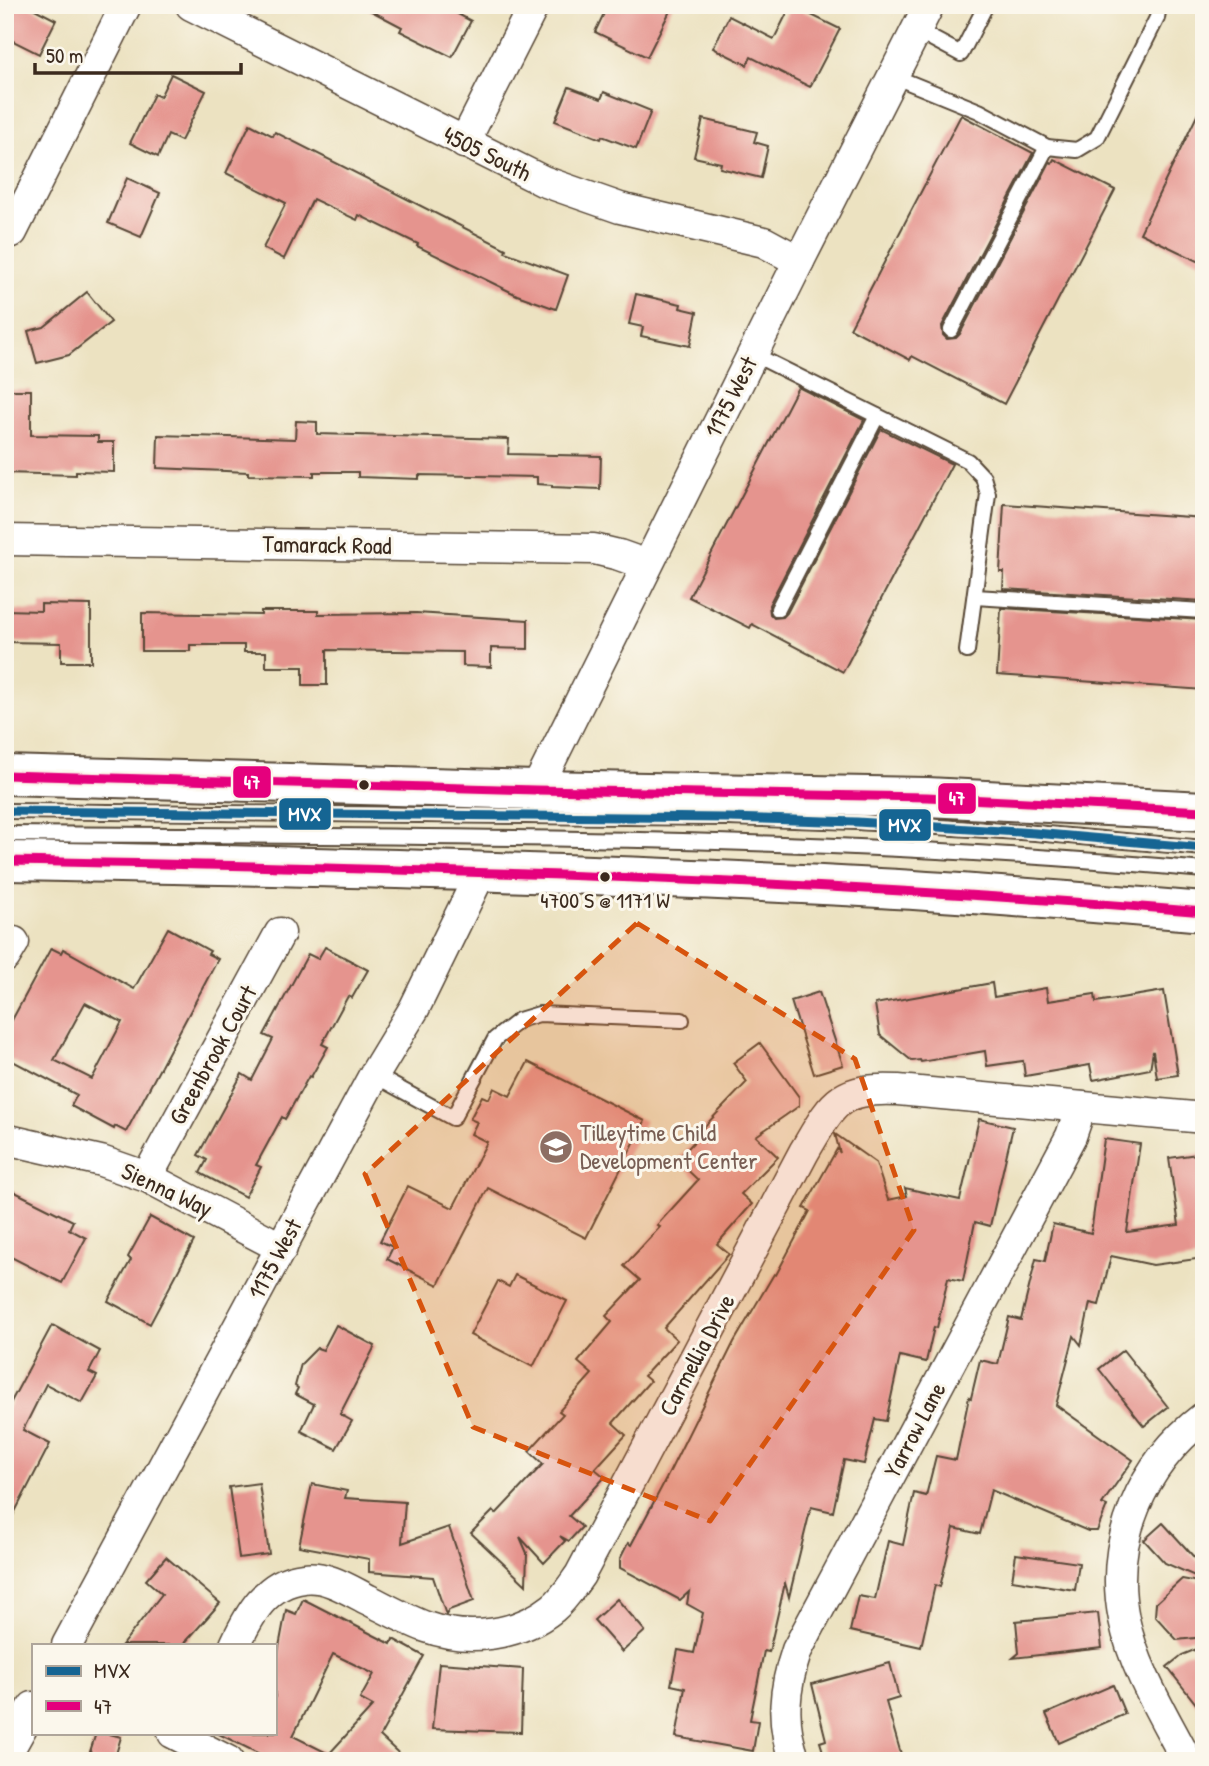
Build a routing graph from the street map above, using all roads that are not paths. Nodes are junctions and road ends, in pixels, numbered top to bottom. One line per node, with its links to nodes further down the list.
1 (126, 5): 10 (street)
2 (191, 5): 8 (street, 4505 South)
3 (534, 5): 8 (street)
4 (986, 5): 6 (lane)
5 (1159, 5): 9 (lane)
6 (923, 18): 7 (street, 1175 West)
7 (893, 76): 9 (lane); 11 (street, 1175 West)
8 (464, 143): 11 (street, 4505 South)
9 (1047, 147): 12 (lane)
10 (12, 232)
11 (799, 261): 13 (street, 1175 West)
12 (951, 330)
13 (753, 354): 14 (lane); 16 (street, 1175 West)
14 (877, 416): 17 (lane); 18 (lane)
15 (5, 540): 16 (street, Tamarack Road)
16 (647, 565): 22 (street, 1175 West)
17 (975, 597): 19 (lane); 20 (lane)
18 (778, 609)
19 (1203, 611)
20 (967, 651)
21 (5, 775): 22 (main road)
22 (536, 790): 24 (main road)
23 (5, 811): 26 (lane)
24 (1204, 811)
25 (5, 834): 28 (lane)
26 (1204, 848)
27 (5, 861): 29 (main road)
28 (1204, 870)
29 (481, 872): 30 (main road); 33 (street, 1175 West)
30 (1204, 912)
31 (280, 933): 37 (street, Greenbrook Court)
32 (682, 1020): 33 (lane)
33 (374, 1075): 38 (street, 1175 West)
34 (1081, 1107): 35 (street, Carmellia Drive); 41 (street, Carmellia Drive); 46 (street, Yarrow Lane)
35 (1204, 1118)
36 (5, 1139): 37 (street, Sienna Way)
37 (147, 1177): 38 (street, Sienna Way)
38 (282, 1248): 40 (street, 1175 West)
39 (1204, 1417): 47 (street)
40 (68, 1644)
41 (235, 1644)
42 (32, 1709): 44 (street)
43 (186, 1736): 45 (street)
44 (5, 1757)
45 (228, 1761)
46 (796, 1761)
47 (1187, 1761)

